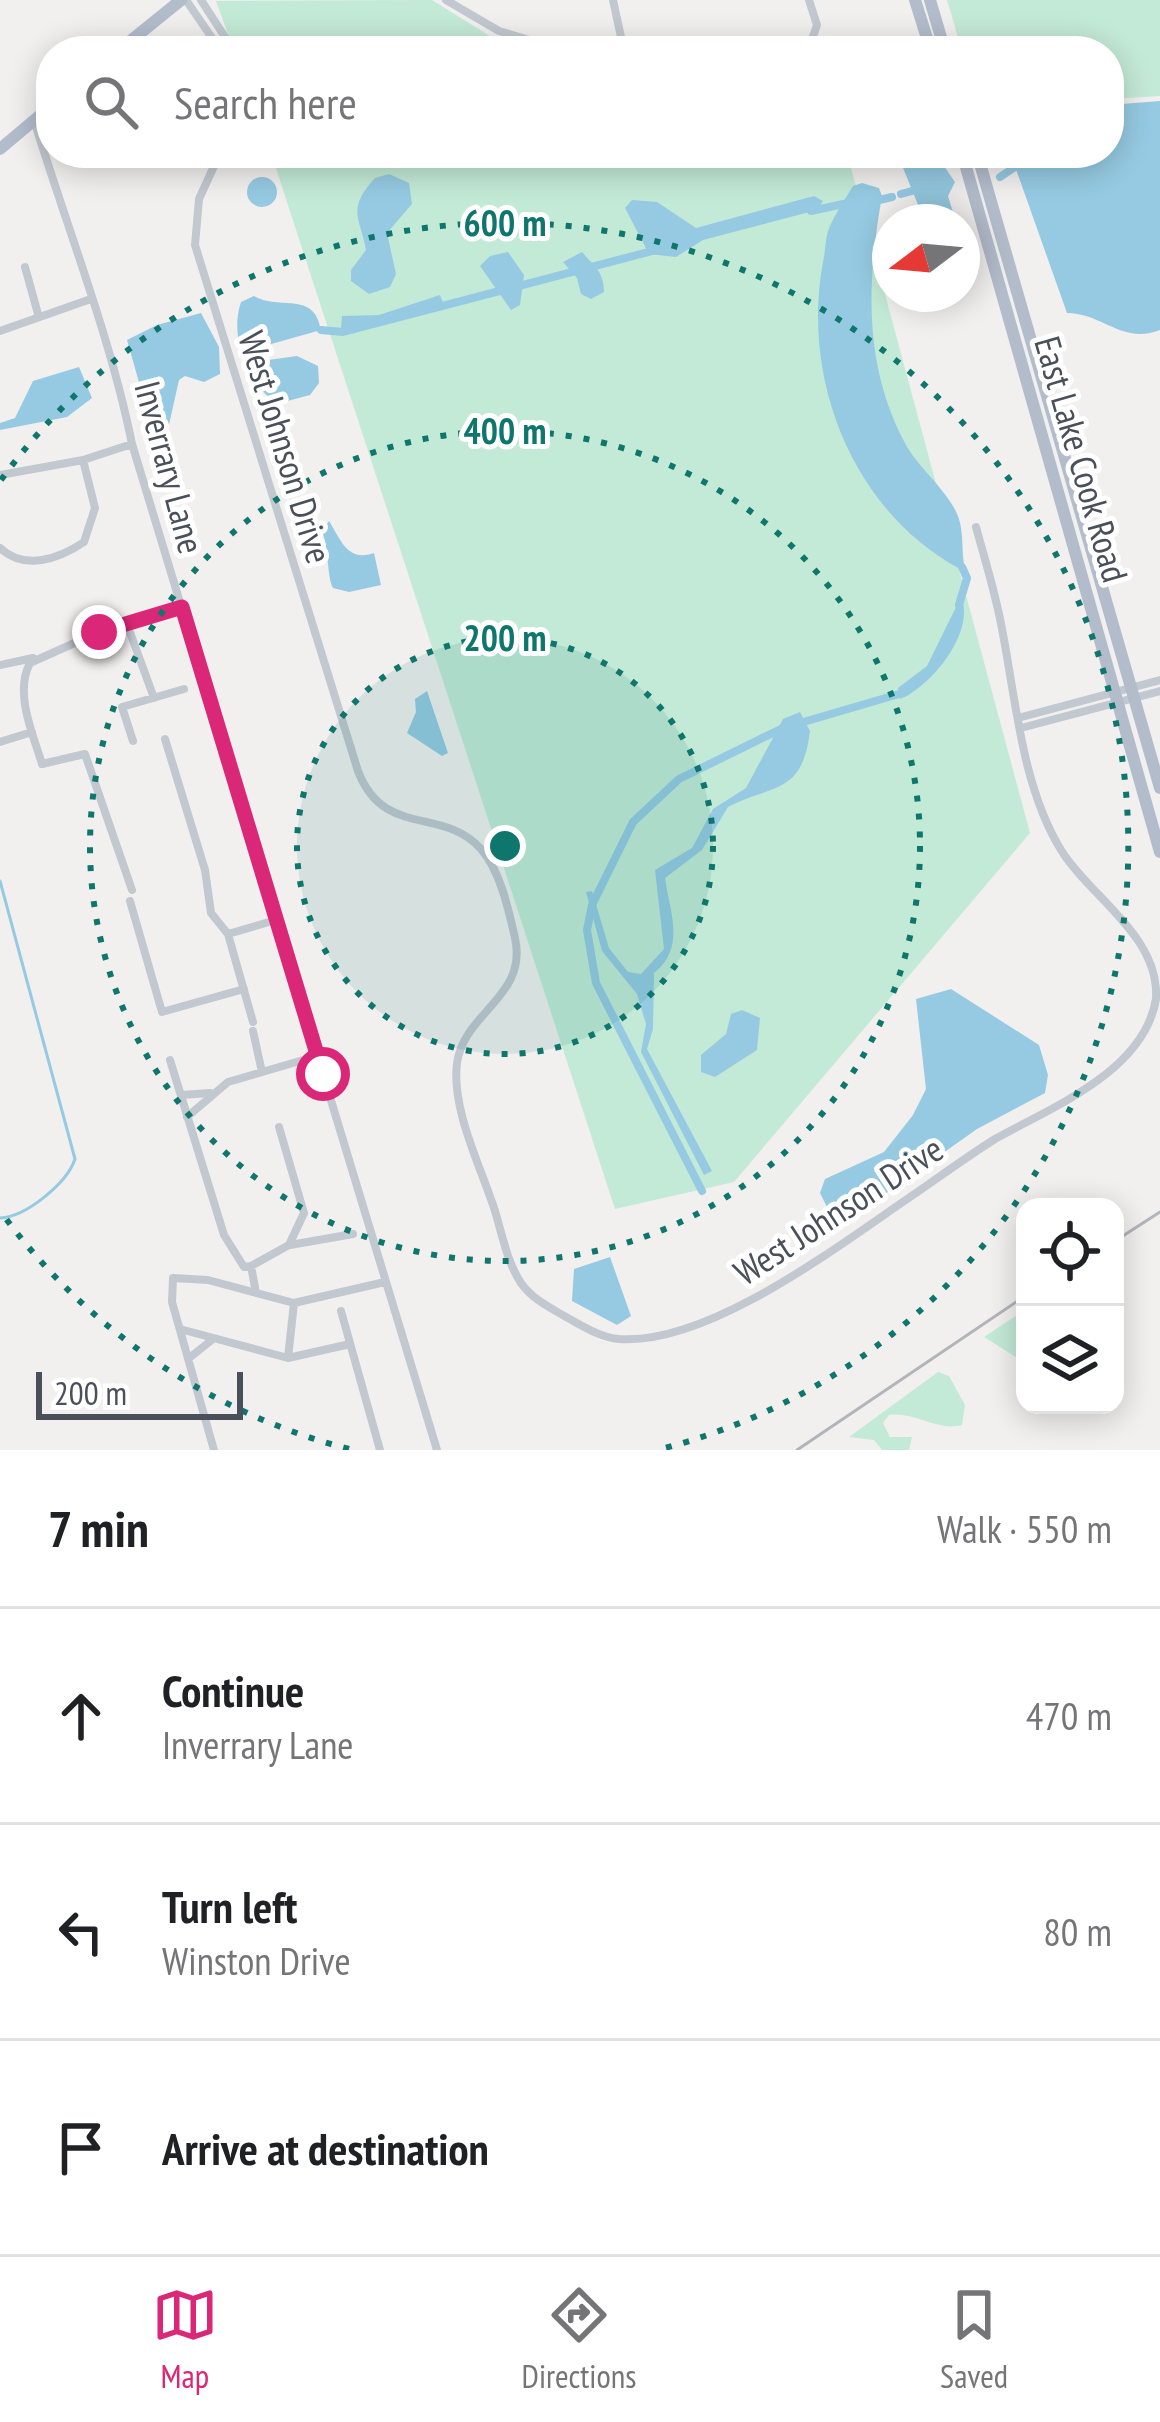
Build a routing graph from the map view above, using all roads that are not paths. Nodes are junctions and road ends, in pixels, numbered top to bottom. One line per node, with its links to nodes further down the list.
1 (184, 0): 8 (main road); 9 (street)
2 (201, 0): 10 (street)
3 (446, 0): 11 (street)
4 (613, 0): 12 (street)
5 (809, 0): 13 (street)
6 (915, 0): 14 (main road)
7 (932, 0): 15 (main road)
8 (137, 36)
9 (210, 36)
10 (224, 36)
11 (513, 36)
12 (621, 36)
13 (813, 36)
14 (926, 36)
15 (941, 36)
16 (34, 120): 17 (street, Inverrary Lane); 18 (main road)
17 (36, 127)
18 (0, 149)
19 (48, 168): 24 (street, Inverrary Lane)
20 (213, 168): 44 (street, West Johnson Drive)
21 (966, 168): 28 (main road, East Lake Cook Road)
22 (982, 168): 27 (main road, East Lake Cook Road)
23 (25, 267): 25 (street)
24 (88, 300): 25 (street); 29 (street, Inverrary Lane)
25 (38, 314): 26 (street)
26 (0, 331)
27 (1033, 332): 28 (main road); 41 (main road, East Lake Cook Road)
28 (1017, 337): 42 (main road, East Lake Cook Road)
29 (132, 445): 30 (street); 34 (street, Inverrary Lane)
30 (83, 460): 31 (street); 33 (street)
31 (0, 475)
32 (976, 526): 44 (street, West Johnson Drive)
33 (0, 548)
34 (182, 607): 35 (street); 51 (street, Inverrary Lane)
35 (127, 624): 36 (street); 43 (street)
36 (52, 653): 37 (street); 45 (street)
37 (0, 665)
38 (1160, 680): 41 (street)
39 (184, 689): 43 (street)
40 (1160, 691): 41 (street)
41 (1133, 692): 42 (street); 49 (main road, East Lake Cook Road)
42 (1117, 696): 44 (street); 50 (main road, East Lake Cook Road)
43 (154, 698): 47 (street)
44 (1020, 723)
45 (32, 732): 48 (street); 53 (street)
46 (165, 739): 52 (street)
47 (134, 741)
48 (0, 742)
49 (1160, 788)
50 (1160, 852)
51 (276, 920): 52 (street); 54 (street, Inverrary Lane)
52 (228, 934): 53 (street)
53 (244, 989): 56 (street)
54 (317, 1056): 56 (street); 64 (street, Inverrary Lane)
55 (170, 1060): 58 (street)
56 (262, 1072): 57 (street)
57 (212, 1093): 58 (street); 59 (street)
58 (181, 1095): 59 (street)
59 (187, 1117): 63 (street)
60 (280, 1127): 62 (street)
61 (353, 1234): 62 (street)
62 (289, 1245): 63 (street)
63 (251, 1266): 65 (street)
64 (385, 1282): 66 (street); 75 (street, Inverrary Lane)
65 (256, 1294): 66 (street); 68 (street)
66 (294, 1303): 71 (street)
67 (341, 1311): 70 (street)
68 (180, 1329): 69 (street); 72 (street)
69 (214, 1338): 71 (street); 72 (street)
70 (350, 1344): 71 (street); 74 (street)
71 (288, 1358)
72 (188, 1359): 73 (street)
73 (214, 1450)
74 (380, 1450)
75 (437, 1450)

